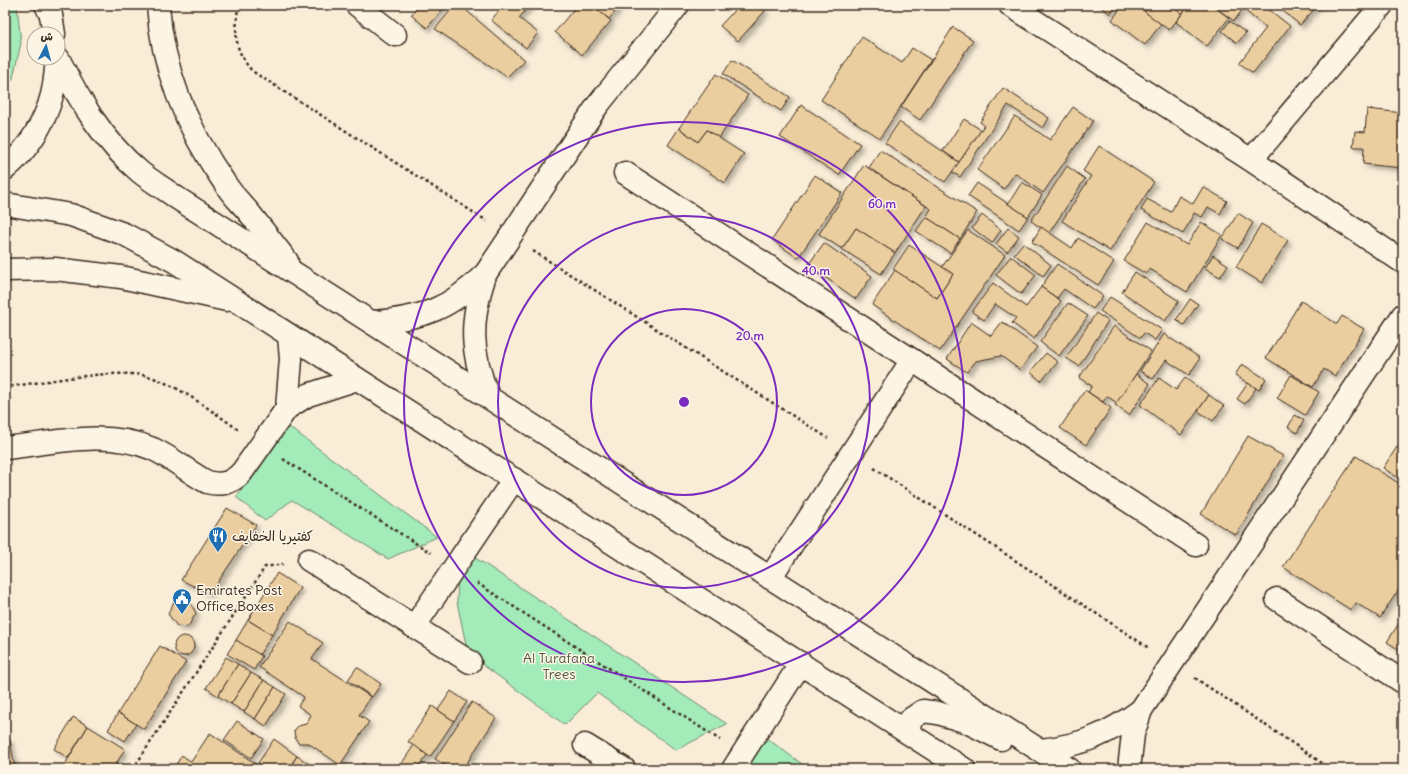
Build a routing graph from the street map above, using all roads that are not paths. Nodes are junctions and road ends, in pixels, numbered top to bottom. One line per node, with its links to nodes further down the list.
1 (158, 5): 16 (street)
2 (357, 5): 6 (street)
3 (678, 5): 15 (street)
4 (1010, 5): 9 (street)
5 (1382, 5): 9 (street)
6 (395, 35)
7 (56, 66): 10 (street)
8 (61, 66): 16 (street)
9 (1251, 160): 13 (street)
10 (5, 169)
11 (625, 173): 21 (street)
12 (5, 204): 17 (street)
13 (1403, 262)
14 (5, 270): 17 (street)
15 (486, 273): 19 (street); 23 (street)
16 (298, 274): 19 (street)
17 (238, 302): 20 (street)
18 (1403, 315): 35 (street)
19 (372, 322): 23 (street)
20 (289, 336): 22 (street); 24 (street)
21 (912, 360): 27 (street); 29 (street)
22 (357, 379): 24 (street); 26 (street)
23 (488, 396): 29 (street)
24 (287, 408): 25 (street)
25 (5, 448)
26 (514, 479): 31 (street); 33 (street)
27 (1196, 545)
28 (309, 560): 31 (street)
29 (770, 578): 38 (street)
30 (1277, 599): 34 (street)
31 (414, 627): 32 (street)
32 (470, 662)
33 (801, 663): 36 (street); 39 (street)
34 (1403, 682)
35 (1140, 710): 38 (street); 43 (street)
36 (908, 732): 38 (street); 41 (street)
37 (585, 745): 40 (street)
38 (1040, 750): 42 (street)
39 (738, 762)
40 (624, 769)
41 (964, 769)
42 (1069, 769)
43 (1129, 769)

